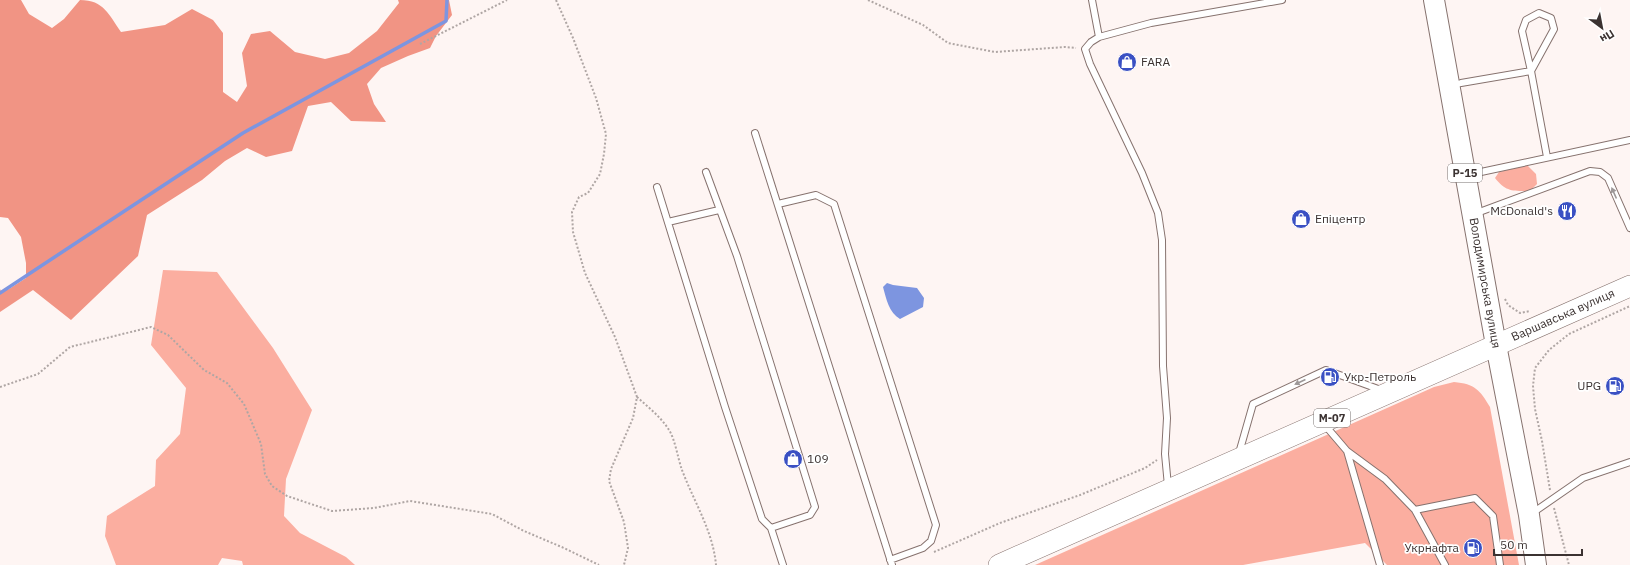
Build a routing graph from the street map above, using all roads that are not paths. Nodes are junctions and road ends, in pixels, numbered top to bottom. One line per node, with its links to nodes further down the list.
1 (1092, 0): 4 (lane)
2 (1282, 0): 4 (lane)
3 (1434, 0): 6 (main road, Володимирська вулиця / Р-15)
4 (1099, 37): 25 (lane)
5 (1532, 71): 5 (lane); 6 (lane); 9 (lane)
6 (1449, 86): 11 (main road, Володимирська вулиця / Р-15)
7 (755, 133): 13 (lane)
8 (1630, 140): 9 (lane)
9 (1547, 157): 11 (lane)
10 (706, 172): 14 (lane)
11 (1465, 176): 15 (main road, Володимирська вулиця / Р-15)
12 (657, 187): 16 (lane)
13 (778, 204): 29 (lane); 29 (lane)
14 (719, 210): 16 (lane); 28 (lane)
15 (1473, 214): 17 (lane, one-way to 15); 19 (main road, Володимирська вулиця / Р-15)
16 (668, 222): 28 (lane)
17 (1630, 228)
18 (1630, 286): 19 (highway, Варшавська вулиця / М-07)
19 (1496, 345): 20 (highway, М-07); 27 (main road, Володимирська вулиця / Р-15)
20 (1388, 393): 21 (highway, М-07); 23 (lane, one-way to 23)
21 (1322, 422): 22 (lane); 23 (highway, М-07)
22 (1347, 451): 26 (lane); 32 (lane)
23 (1237, 460): 25 (highway, М-07)
24 (1630, 462): 27 (lane)
25 (1168, 491): 31 (highway, М-07)
26 (1415, 510): 33 (lane); 34 (lane)
27 (1529, 515): 35 (main road, Володимирська вулиця / Р-15)
28 (770, 528): 30 (lane)
29 (891, 562)
30 (783, 565)
31 (999, 565)
32 (1380, 565)
33 (1445, 565)
34 (1500, 565)
35 (1536, 565)

